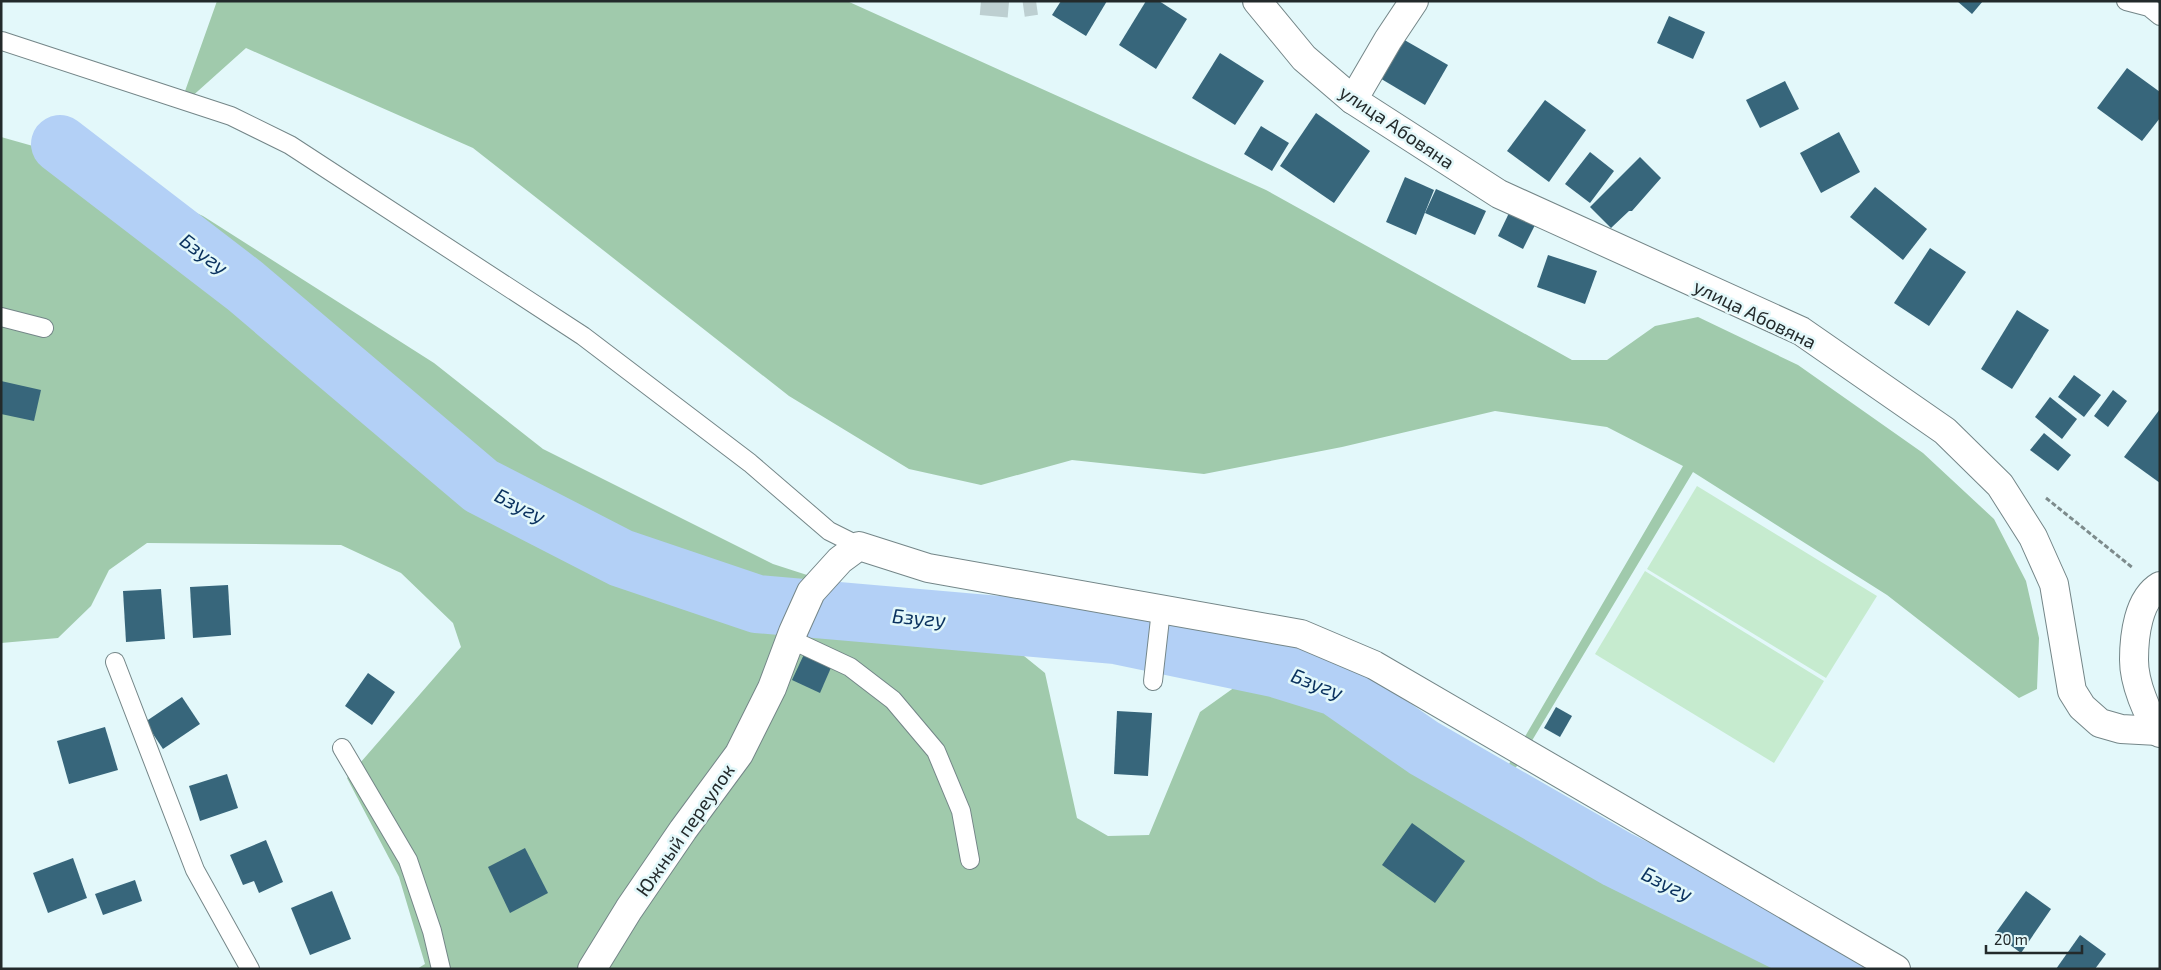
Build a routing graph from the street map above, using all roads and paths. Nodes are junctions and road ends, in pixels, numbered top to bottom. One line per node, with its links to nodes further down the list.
1 (1257, 1): 6 (street, улица Абовяна)
2 (1414, 1): 6 (street)
3 (2126, 1): 4 (lane)
4 (2160, 16)
5 (2, 41): 10 (lane)
6 (1353, 100): 16 (street, улица Абовяна)
7 (1, 317): 8 (lane)
8 (44, 328)
9 (2045, 497): 11 (path)
10 (859, 546): 12 (street); 13 (street, Южный переулок)
11 (2158, 586): 16 (street, улица Абовяна)
12 (1160, 617): 15 (lane); 22 (street)
13 (791, 636): 18 (lane); 21 (street, Южный переулок)
14 (115, 662): 19 (lane)
15 (1152, 681)
16 (2159, 732)
17 (342, 748): 20 (lane)
18 (970, 860)
19 (250, 969)
20 (441, 969)
21 (592, 969)
22 (1896, 969)

